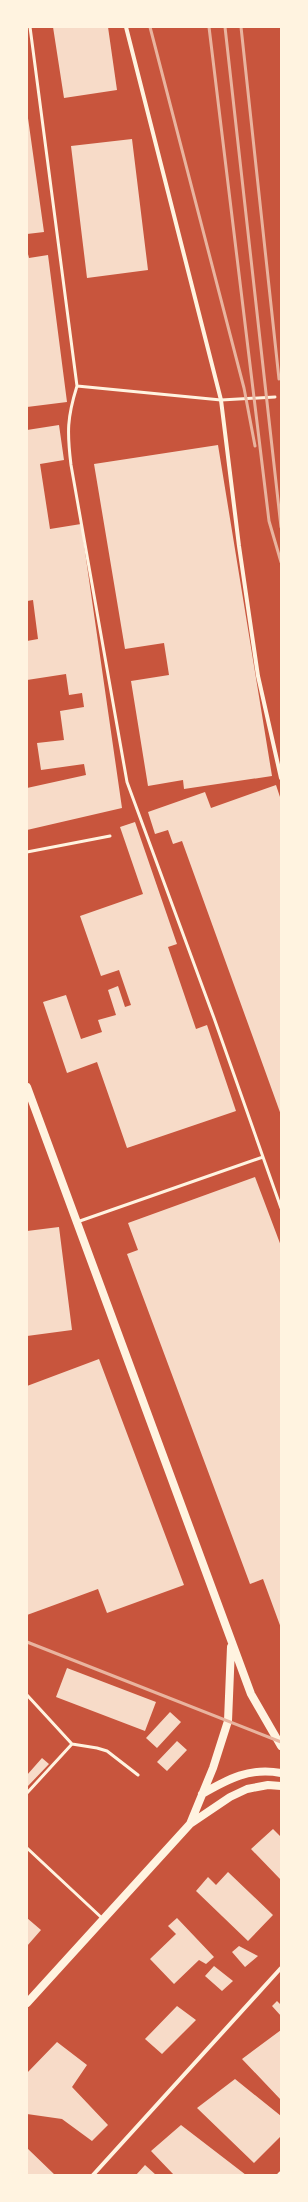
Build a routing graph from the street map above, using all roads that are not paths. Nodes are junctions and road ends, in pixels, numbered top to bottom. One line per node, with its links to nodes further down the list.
1 (30, 27): 3 (lane)
2 (126, 27): 5 (street)
3 (77, 386): 5 (lane); 10 (lane)
4 (275, 397): 5 (lane)
5 (222, 400): 6 (street)
6 (281, 778)
7 (110, 836): 8 (lane)
8 (27, 852)
9 (27, 1087): 12 (main road)
10 (263, 1157): 11 (lane); 12 (lane)
11 (281, 1208)
12 (77, 1222): 13 (main road)
13 (231, 1642): 16 (main road); 21 (main road)
14 (27, 1695): 15 (lane)
15 (72, 1744): 18 (lane); 20 (lane)
16 (281, 1746)
17 (281, 1773): 21 (main road)
18 (138, 1775)
19 (281, 1786): 22 (main road)
20 (27, 1793)
21 (202, 1794): 22 (main road)
22 (190, 1824): 24 (main road)
23 (27, 1848): 24 (lane)
24 (103, 1919): 26 (main road)
25 (281, 1968): 27 (street)
26 (27, 2003)
27 (93, 2175)

